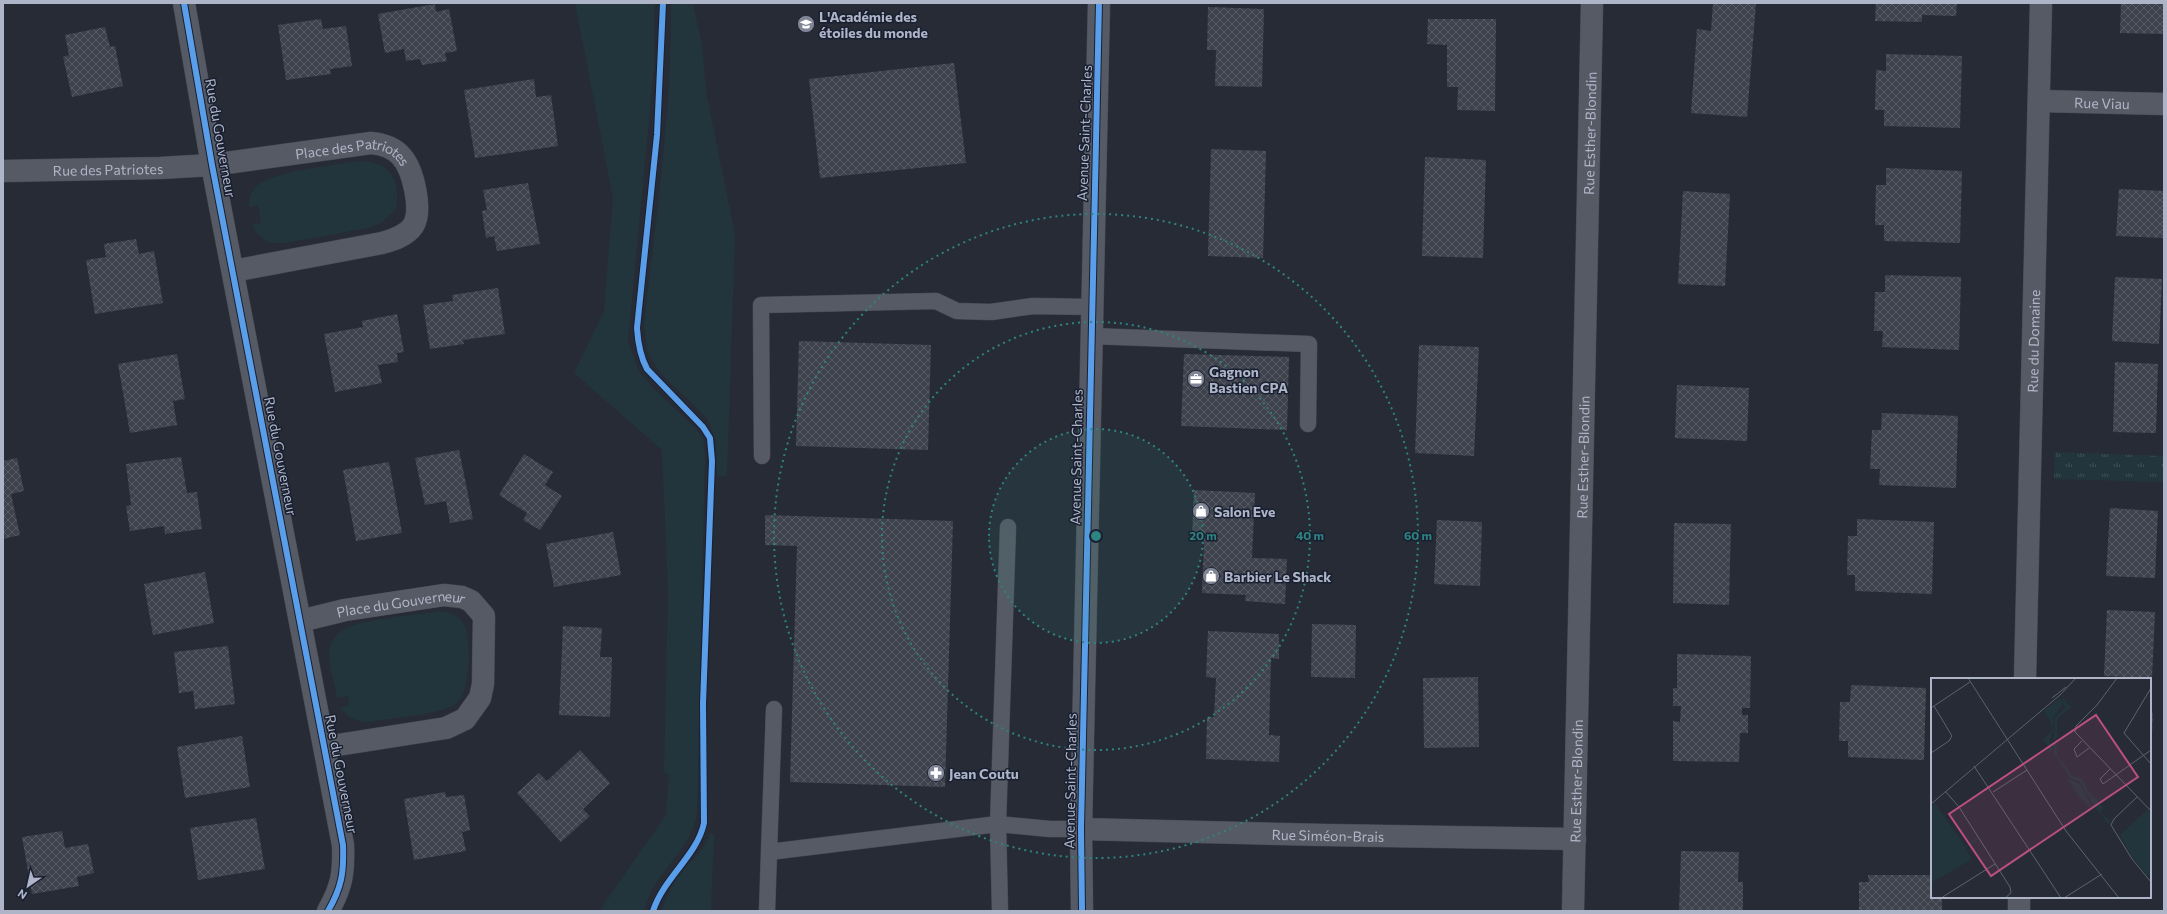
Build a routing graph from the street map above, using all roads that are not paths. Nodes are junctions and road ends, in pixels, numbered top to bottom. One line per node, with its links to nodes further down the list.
1 (184, 3): 7 (street, Rue du Gouverneur)
2 (1099, 3): 10 (street, Avenue Saint-Charles)
3 (1592, 3): 21 (street, Rue Esther-Blondin)
4 (2041, 3): 5 (street, Rue du Domaine)
5 (2040, 101): 6 (street, Rue Viau); 16 (street, Rue du Domaine)
6 (2164, 104)
7 (212, 165): 8 (street, Rue des Patriotes); 9 (street, Rue du Gouverneur); 9 (street, Place des Patriotes)
8 (3, 171)
9 (233, 271): 15 (street, Rue du Gouverneur)
10 (1092, 307): 11 (street, Avenue Saint-Charles); 13 (lane)
11 (1091, 336): 12 (lane); 20 (street, Avenue Saint-Charles)
12 (1308, 424)
13 (762, 456)
14 (1008, 527): 19 (lane)
15 (300, 621): 18 (street, Rue du Gouverneur); 18 (street, Place du Gouverneur)
16 (2025, 678)
17 (774, 709): 22 (lane)
18 (325, 747): 24 (street, Rue du Gouverneur)
19 (998, 824): 20 (lane); 22 (lane); 26 (lane)
20 (1081, 828): 21 (street, Rue Siméon-Brais); 27 (street, Avenue Saint-Charles)
21 (1574, 839): 28 (street, Rue Esther-Blondin)
22 (769, 852): 25 (lane)
23 (2019, 898): 29 (street)
24 (328, 911)
25 (767, 911)
26 (1000, 911)
27 (1082, 911)
28 (1573, 911)
29 (2019, 911)

